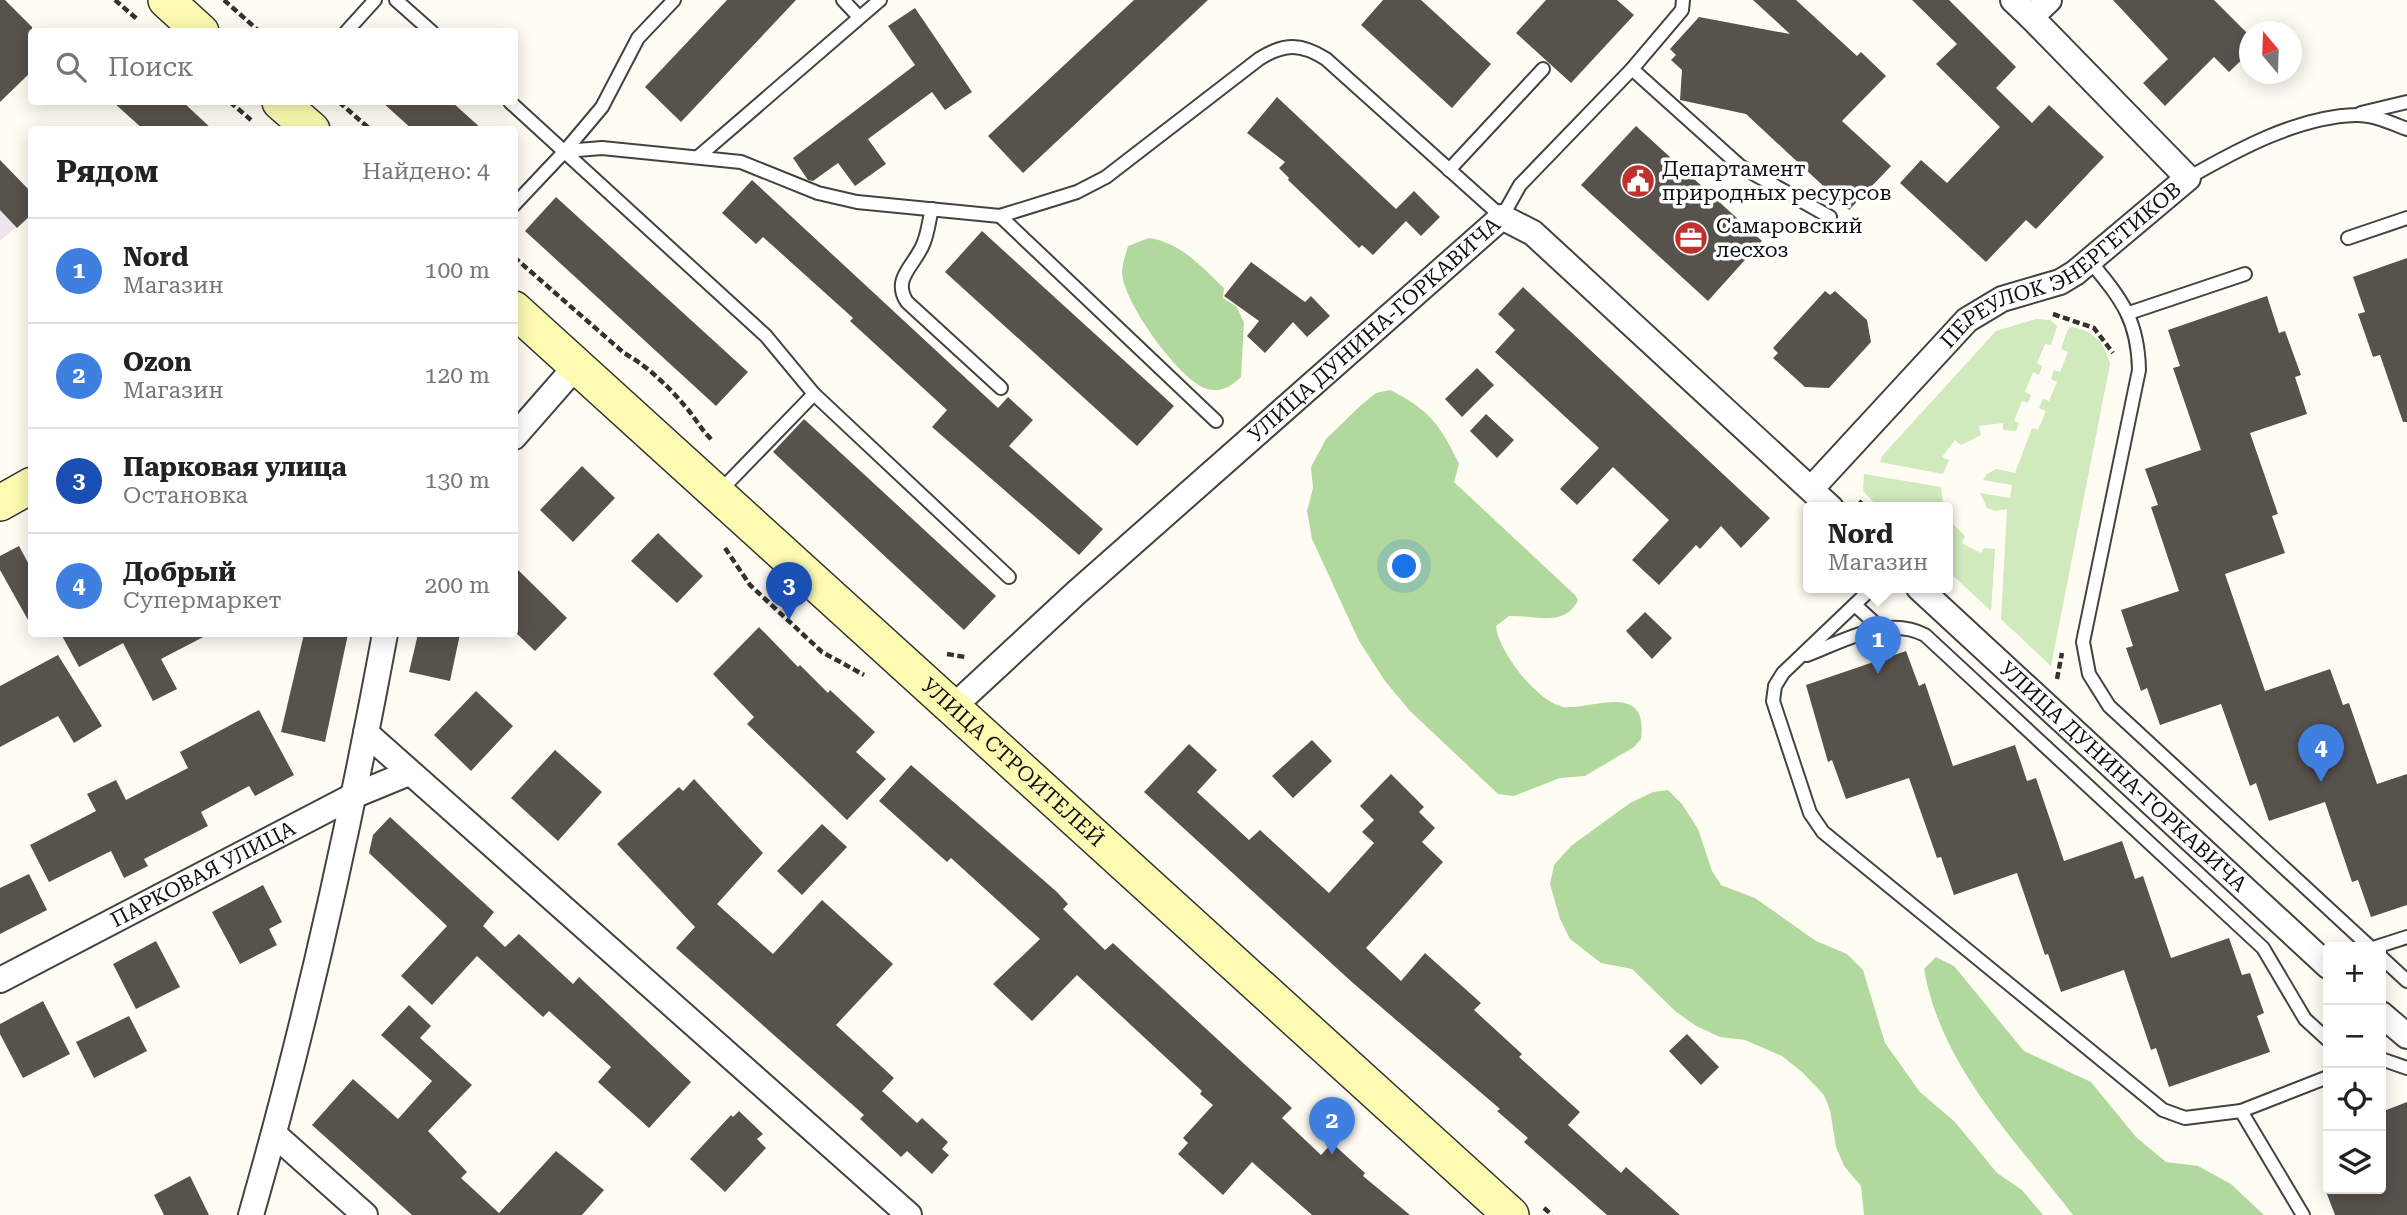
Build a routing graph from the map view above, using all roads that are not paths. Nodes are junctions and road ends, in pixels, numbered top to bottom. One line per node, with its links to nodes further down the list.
1 (375, 0): 13 (lane)
2 (396, 0): 14 (lane)
3 (674, 0): 23 (lane)
4 (843, 0): 10 (lane)
5 (880, 0): 10 (lane)
6 (1683, 0): 16 (lane)
7 (2013, 0): 11 (street, ПЕРЕУЛОК ЭНЕРГЕТИКОВ)
8 (2049, 0): 11 (street)
9 (154, 12): 12 (main road)
10 (859, 17): 24 (lane)
11 (2031, 17): 26 (street, ПЕРЕУЛОК ЭНЕРГЕТИКОВ)
12 (192, 28)
13 (350, 28)
14 (428, 28)
15 (1543, 69): 25 (lane)
16 (1632, 69): 30 (lane); 31 (lane)
17 (2407, 102): 20 (lane)
18 (513, 105): 23 (lane)
19 (273, 107): 21 (main road)
20 (2357, 114): 22 (lane); 26 (lane)
21 (305, 126)
22 (2407, 129)
23 (565, 151): 24 (lane); 27 (lane); 40 (lane)
24 (698, 157): 28 (lane)
25 (1449, 170): 29 (lane); 31 (lane)
26 (2188, 178): 34 (street, ПЕРЕУЛОК ЭНЕРГЕТИКОВ)
27 (518, 201)
28 (932, 209): 29 (lane); 39 (lane)
29 (1000, 216): 41 (lane)
30 (1830, 217)
31 (1502, 218): 44 (street, УЛИЦА ДУНИНА-ГОРКАВИЧА); 55 (street, УЛИЦА ДУНИНА-ГОРКАВИЧА)
32 (2407, 218): 33 (lane)
33 (2348, 238)
34 (2090, 261): 37 (lane); 44 (street, ПЕРЕУЛОК ЭНЕРГЕТИКОВ)
35 (2245, 274): 37 (lane)
36 (518, 313): 38 (main road, УЛИЦА СТРОИТЕЛЕЙ)
37 (2129, 313): 60 (lane)
38 (577, 365): 42 (street); 45 (main road, УЛИЦА СТРОИТЕЛЕЙ)
39 (1001, 388)
40 (814, 394): 45 (lane); 48 (lane)
41 (1216, 421)
42 (518, 432)
43 (28, 487): 47 (main road)
44 (1811, 489): 46 (street, УЛИЦА ДУНИНА-ГОРКАВИЧА)
45 (718, 494): 55 (main road, УЛИЦА СТРОИТЕЛЕЙ)
46 (1825, 502)
47 (0, 503)
48 (1009, 577)
49 (1867, 593): 51 (lane)
50 (1924, 593): 62 (street, УЛИЦА ДУНИНА-ГОРКАВИЧА)
51 (1855, 605): 52 (lane); 54 (lane)
52 (1879, 627): 54 (lane); 67 (lane)
53 (384, 637): 56 (street)
54 (1800, 657): 72 (lane)
55 (952, 708): 74 (main road, УЛИЦА СТРОИТЕЛЕЙ)
56 (366, 733): 57 (street); 58 (street)
57 (409, 774): 58 (street, ПАРКОВАЯ УЛИЦА); 77 (street)
58 (353, 796): 64 (street, ПАРКОВАЯ УЛИЦА); 73 (street)
59 (2407, 937): 61 (lane)
60 (2365, 942)
61 (2386, 944)
62 (2323, 961)
63 (2386, 962): 65 (lane)
64 (0, 980)
65 (2407, 981)
66 (2386, 1018): 68 (street)
67 (2323, 1035)
68 (2407, 1036)
69 (2386, 1061): 70 (lane)
70 (2407, 1068)
71 (2323, 1079): 72 (lane)
72 (2241, 1111): 78 (lane)
73 (274, 1134): 75 (street); 76 (street)
74 (1527, 1211)
75 (251, 1215)
76 (365, 1215)
77 (909, 1215)
78 (2302, 1215)

